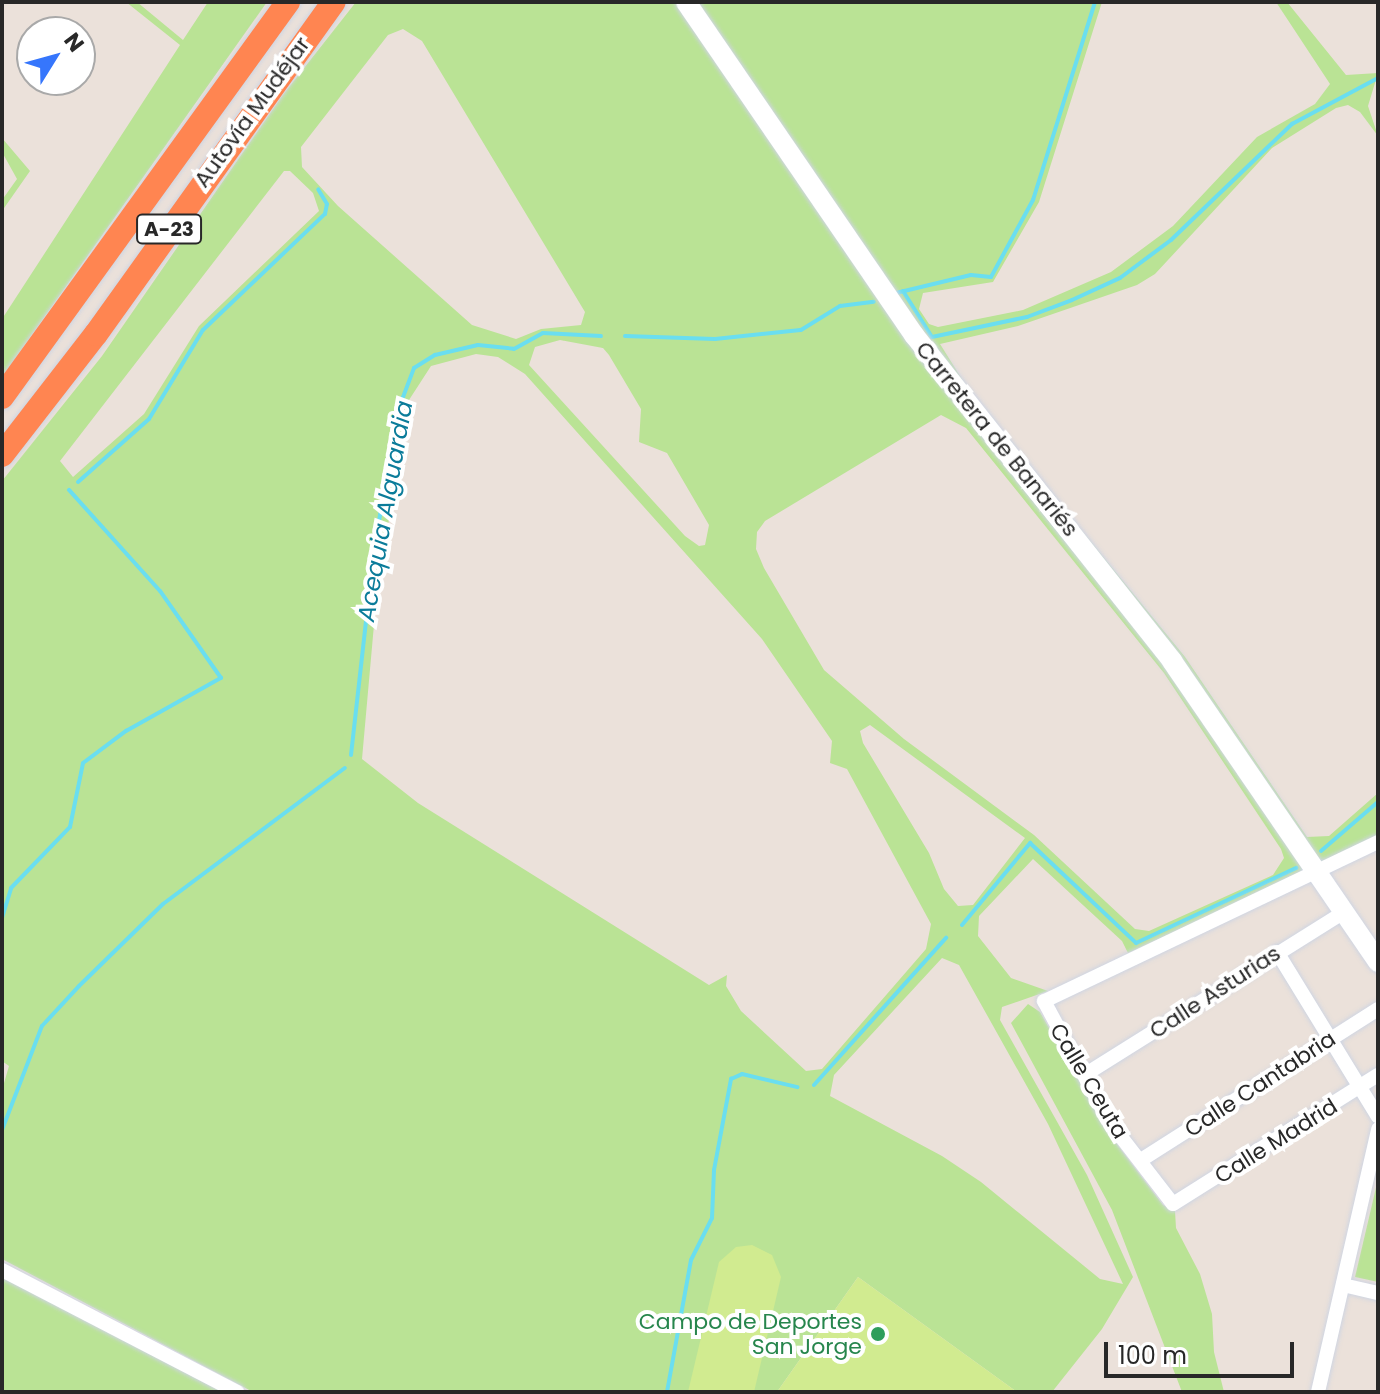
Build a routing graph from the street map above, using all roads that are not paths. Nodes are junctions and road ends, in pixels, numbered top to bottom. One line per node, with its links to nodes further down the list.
1 (288, 2): 4 (highway, Autovía Mudéjar / A-23)
2 (334, 2): 5 (highway, Autovía Mudéjar / A-23)
3 (686, 2): 7 (street, Carretera de Banariés)
4 (2, 397)
5 (2, 455)
6 (1378, 842): 7 (street)
7 (1315, 870): 8 (street, Carretera de Banariés); 13 (street, Calle Ceuta)
8 (1344, 912): 9 (street, Calle Asturias); 10 (street, Carretera de Banariés)
9 (1277, 952): 12 (street); 13 (street, Calle Asturias)
10 (1378, 962)
11 (1378, 1009): 12 (street, Calle Cantabria)
12 (1330, 1039): 15 (street); 18 (street, Calle Cantabria)
13 (1086, 1074): 18 (street, Calle Ceuta)
14 (1378, 1075): 15 (street, Calle Madrid)
15 (1362, 1087): 16 (street); 19 (street, Calle Madrid)
16 (1378, 1117)
17 (1378, 1129): 21 (street)
18 (1141, 1160): 19 (street, Calle Ceuta)
19 (1173, 1204)
20 (2, 1270): 23 (street)
21 (1343, 1285): 22 (street); 24 (street)
22 (1378, 1293)
23 (237, 1392)
24 (1318, 1392)

